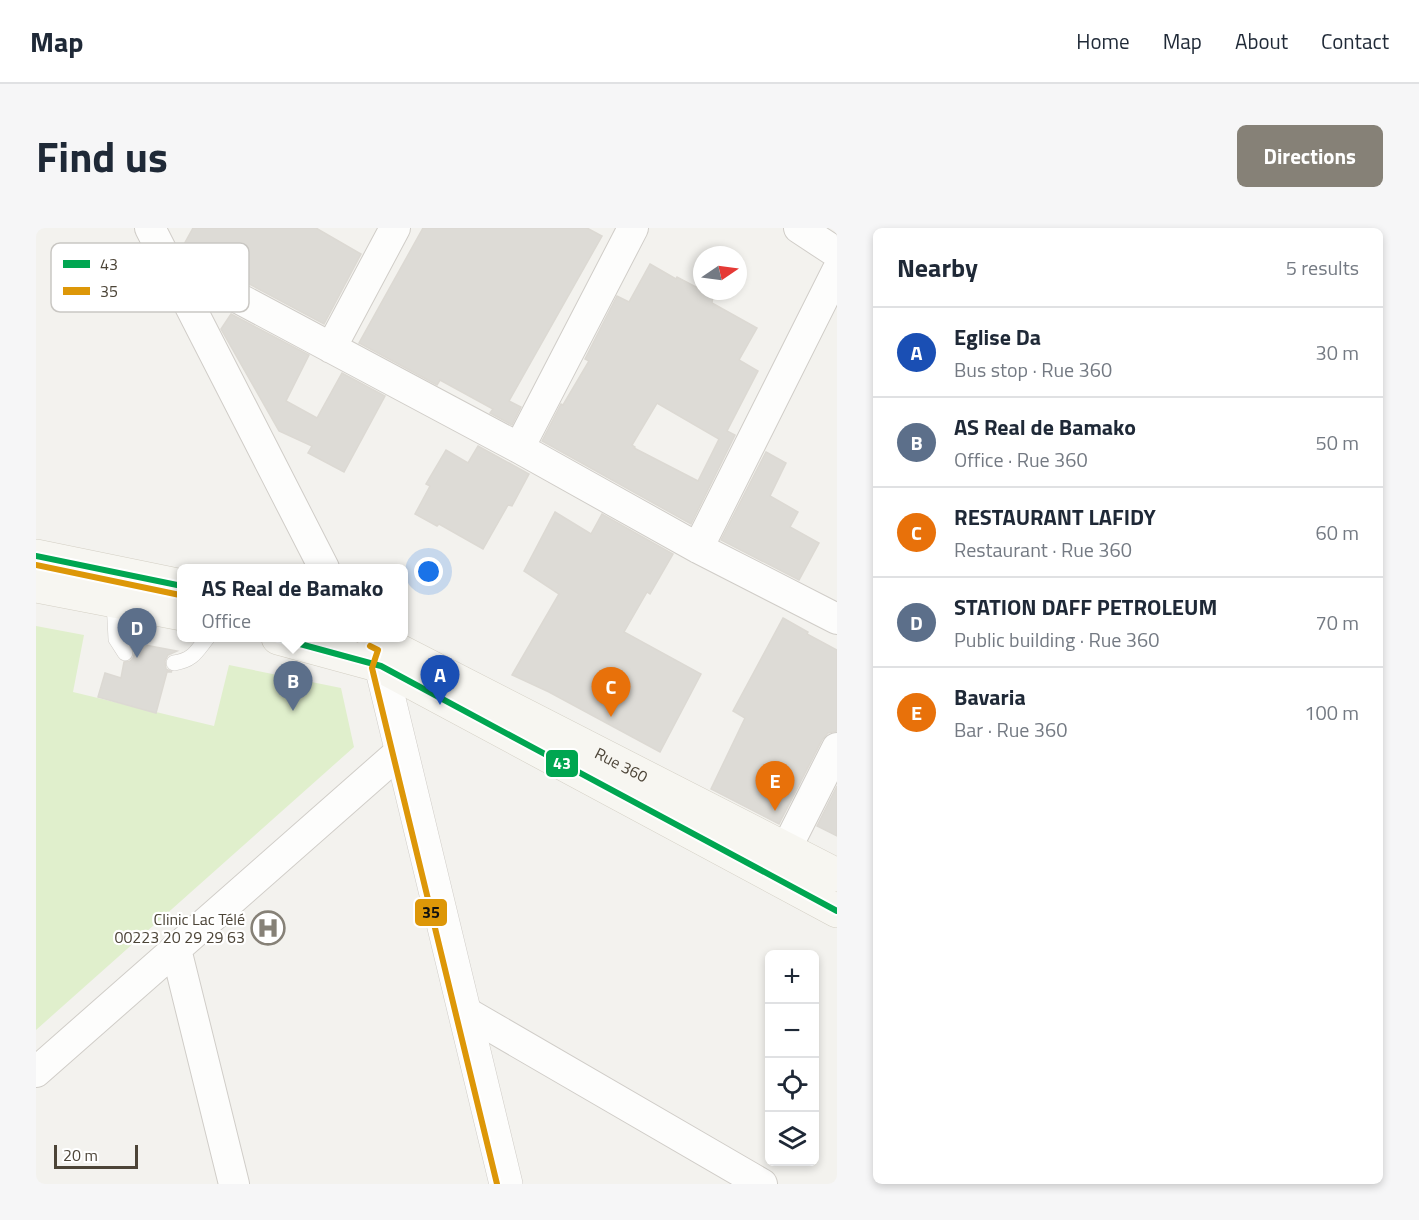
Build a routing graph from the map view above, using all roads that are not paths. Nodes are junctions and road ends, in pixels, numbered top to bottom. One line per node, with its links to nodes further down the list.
1 (395, 228): 10 (street)
2 (633, 228): 11 (street)
3 (799, 228): 6 (street)
4 (152, 229): 5 (street)
5 (158, 243)
6 (837, 253)
7 (837, 271): 12 (street)
8 (249, 304): 10 (street)
9 (193, 312): 14 (street)
10 (331, 348): 11 (street)
11 (519, 448): 12 (street)
12 (698, 548): 19 (street)
13 (36, 556): 15 (main road)
14 (322, 564)
15 (177, 585)
16 (36, 586): 17 (main road)
17 (114, 601): 18 (main road); 23 (lane)
18 (177, 613)
19 (837, 619)
20 (204, 642): 24 (lane)
21 (313, 642): 22 (main road, Rue 360)
22 (382, 650): 26 (street); 27 (main road, Rue 360); 29 (main road, Rue 360)
23 (125, 653)
24 (174, 663)
25 (837, 748): 27 (street)
26 (402, 750): 30 (street); 31 (street)
27 (786, 849): 28 (main road, Rue 360)
28 (837, 875)
29 (837, 911)
30 (176, 949): 32 (street); 33 (street)
31 (464, 1011): 34 (street); 35 (street)
32 (36, 1072)
33 (234, 1184)
34 (506, 1184)
35 (762, 1184)

